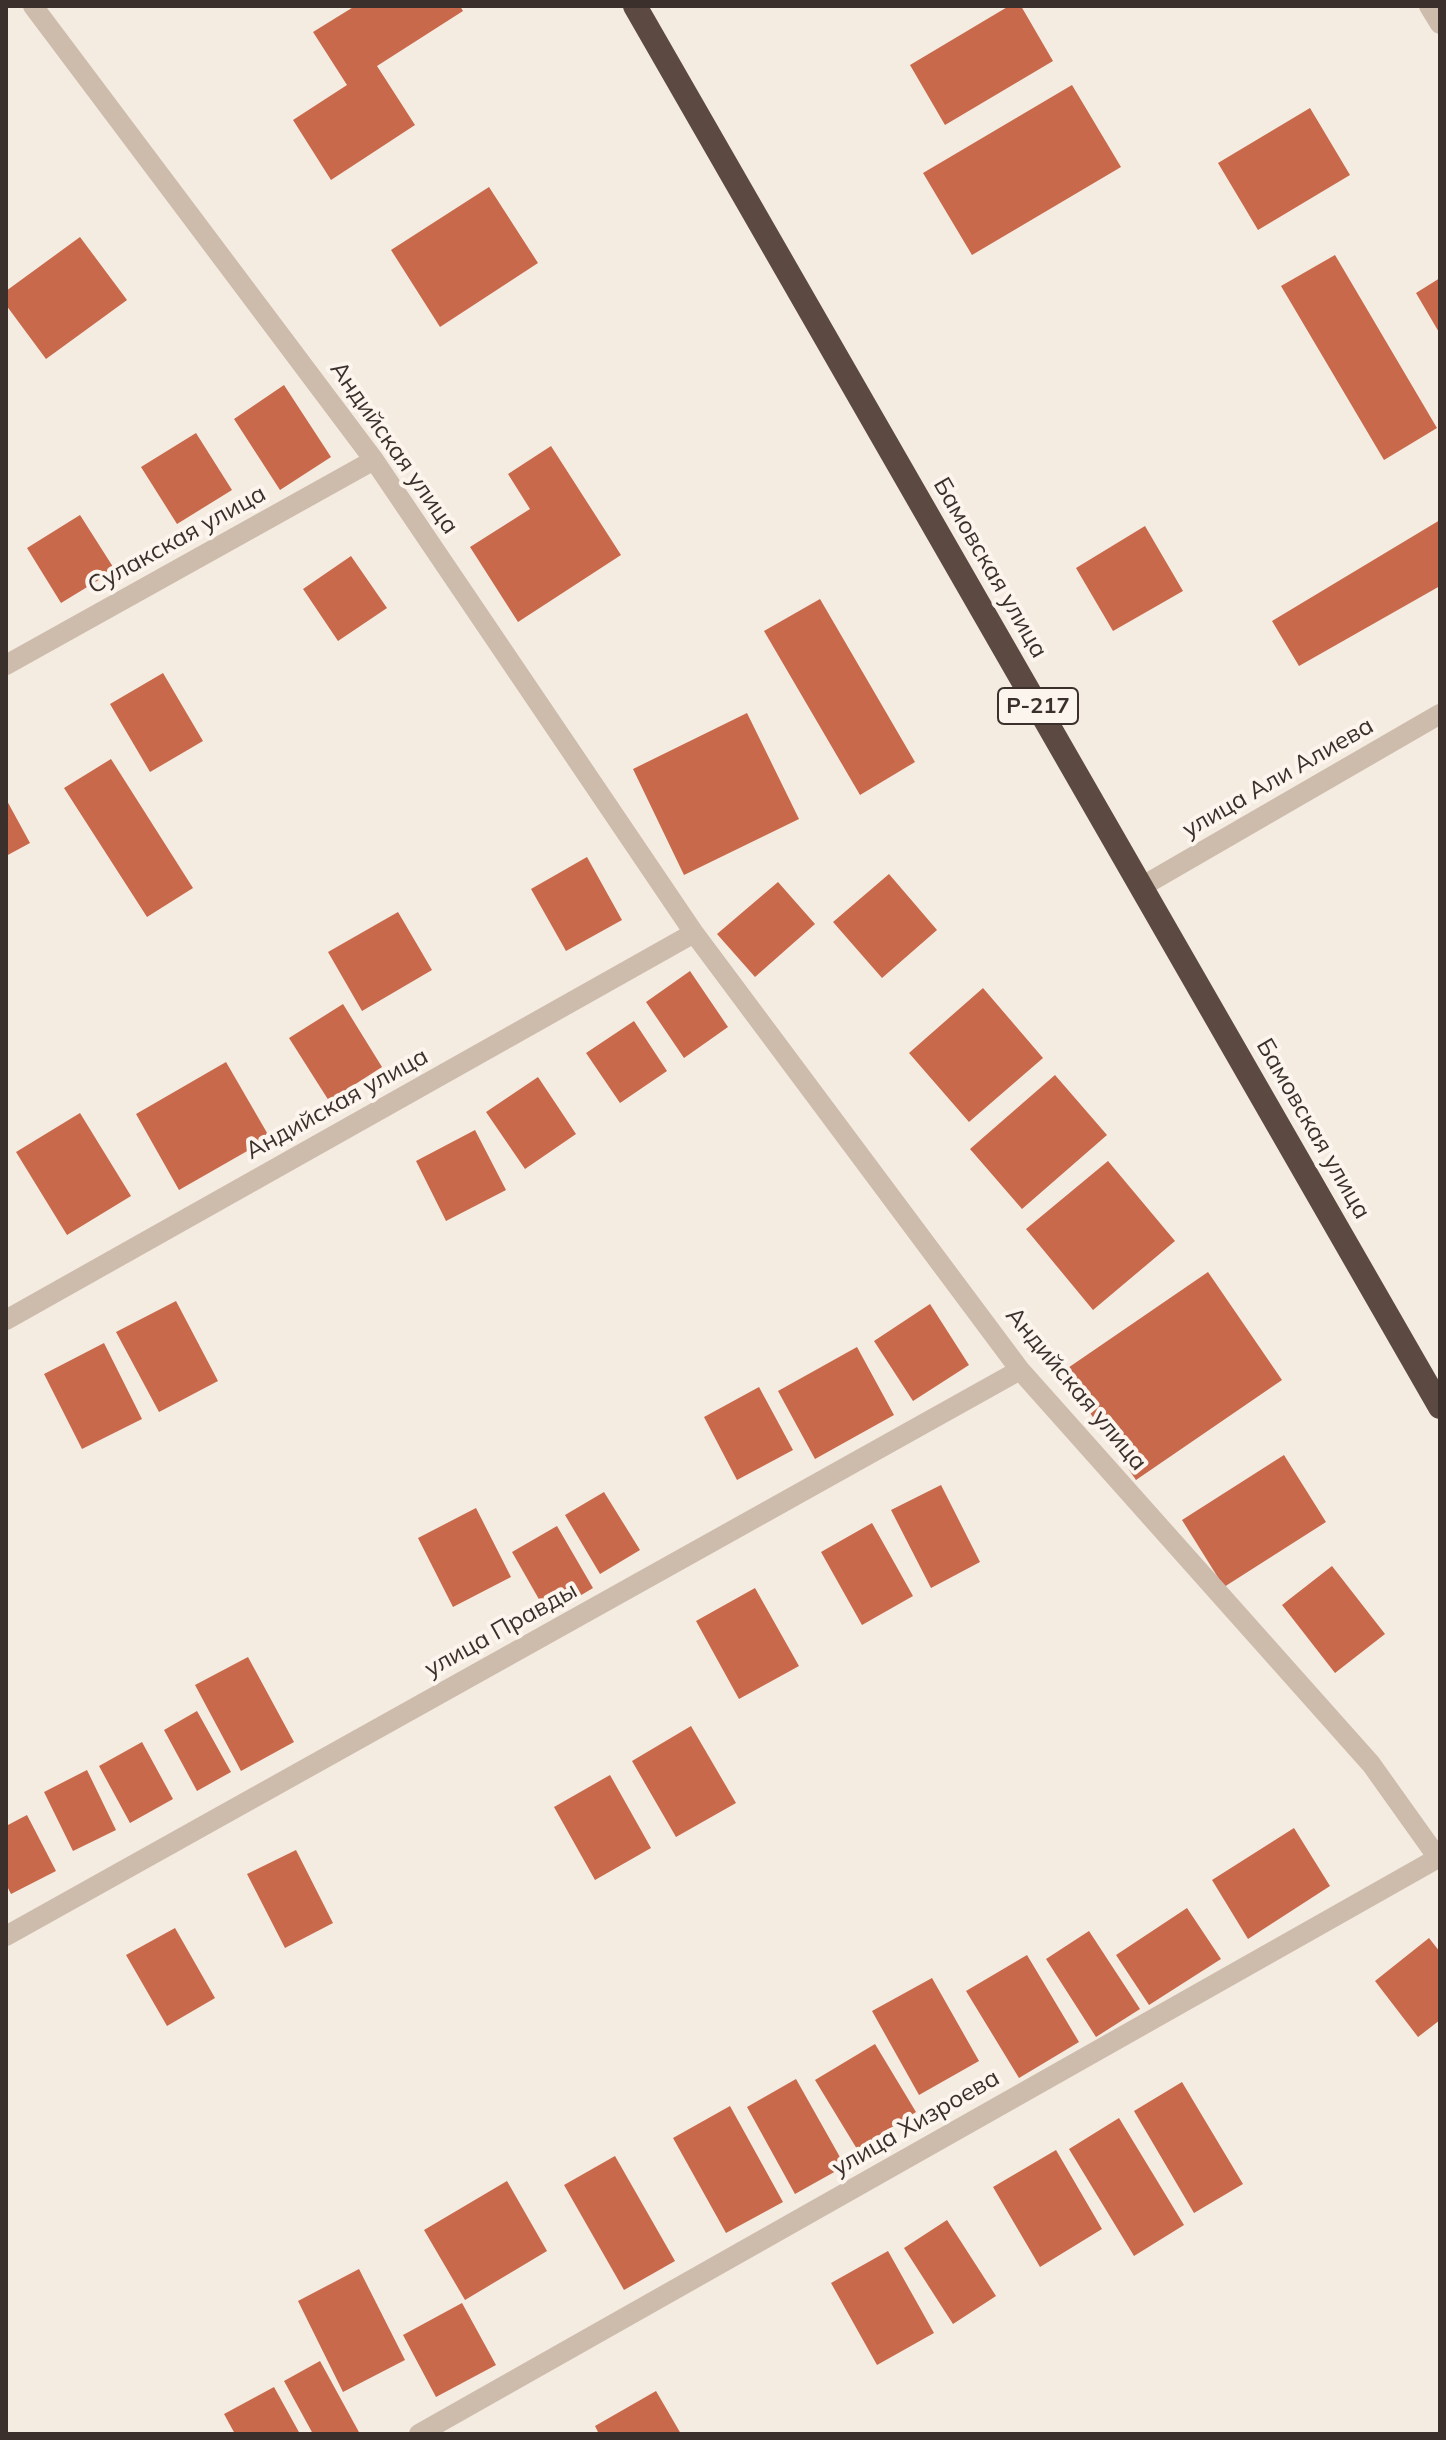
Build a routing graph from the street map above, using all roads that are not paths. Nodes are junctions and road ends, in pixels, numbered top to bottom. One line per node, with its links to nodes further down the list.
1 (33, 6): 5 (street, Андийская улица)
2 (635, 6): 8 (highway, Бамовская улица / Р-217)
3 (1429, 6): 4 (street)
4 (1440, 24)
5 (374, 460): 6 (street, Сулакская улица); 9 (street, Андийская улица)
6 (6, 665)
7 (1440, 714): 8 (street, улица Али Алиева)
8 (1141, 887): 12 (highway, Бамовская улица / Р-217)
9 (694, 933): 10 (street, Андийская улица); 11 (street, Андийская улица)
10 (6, 1320)
11 (1020, 1370): 13 (street, Андийская улица); 14 (street, улица Правды)
12 (1440, 1407)
13 (1439, 1857): 15 (street, улица Хизроева)
14 (6, 1936)
15 (419, 2434)

